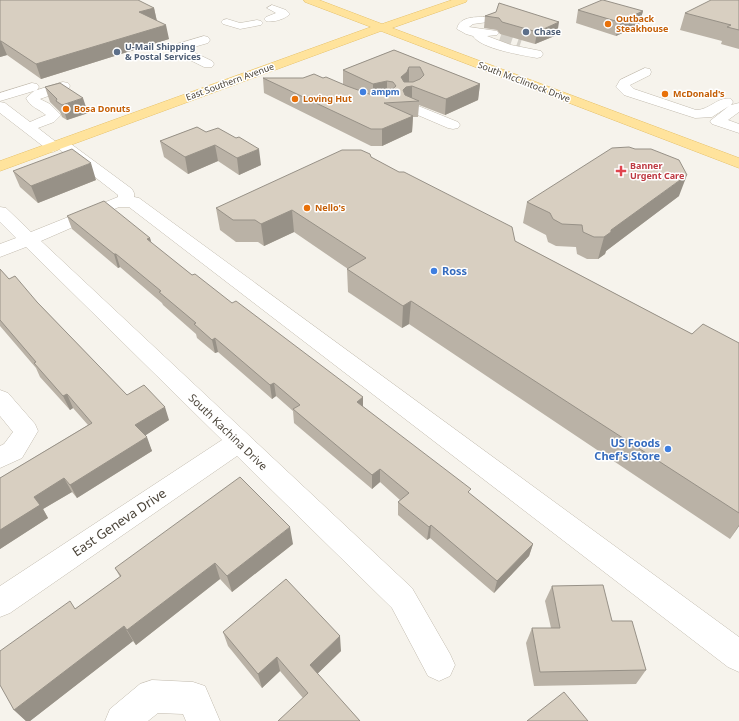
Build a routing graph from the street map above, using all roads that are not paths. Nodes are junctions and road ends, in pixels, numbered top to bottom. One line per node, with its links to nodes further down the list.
1 (308, 0): 6 (main road, South McClintock Drive)
2 (462, 0): 6 (main road, East Southern Avenue)
3 (484, 20): 7 (street)
4 (227, 22): 5 (street)
5 (257, 23)
6 (381, 28): 19 (main road, East Southern Avenue); 20 (main road, South McClintock Drive)
7 (479, 32): 7 (street)
8 (204, 40): 9 (street)
9 (208, 64)
10 (640, 70): 18 (street)
11 (63, 86): 17 (street)
12 (32, 87): 13 (street)
13 (0, 96)
14 (0, 106): 17 (street)
15 (411, 108): 16 (street)
16 (453, 126)
17 (28, 127): 19 (street)
18 (739, 129)
19 (58, 145): 21 (main road, East Southern Avenue); 22 (street)
20 (739, 164)
21 (0, 166)
22 (126, 202): 24 (street); 30 (street)
23 (0, 212): 24 (street, South Kachina Drive)
24 (28, 238): 25 (street); 27 (street, South Kachina Drive)
25 (0, 251)
26 (0, 399): 28 (street)
27 (238, 442): 29 (street, East Geneva Drive); 31 (street, South Kachina Drive)
28 (0, 458)
29 (0, 603)
30 (739, 656)
31 (439, 665)
32 (122, 721): 33 (street)
33 (203, 721)

